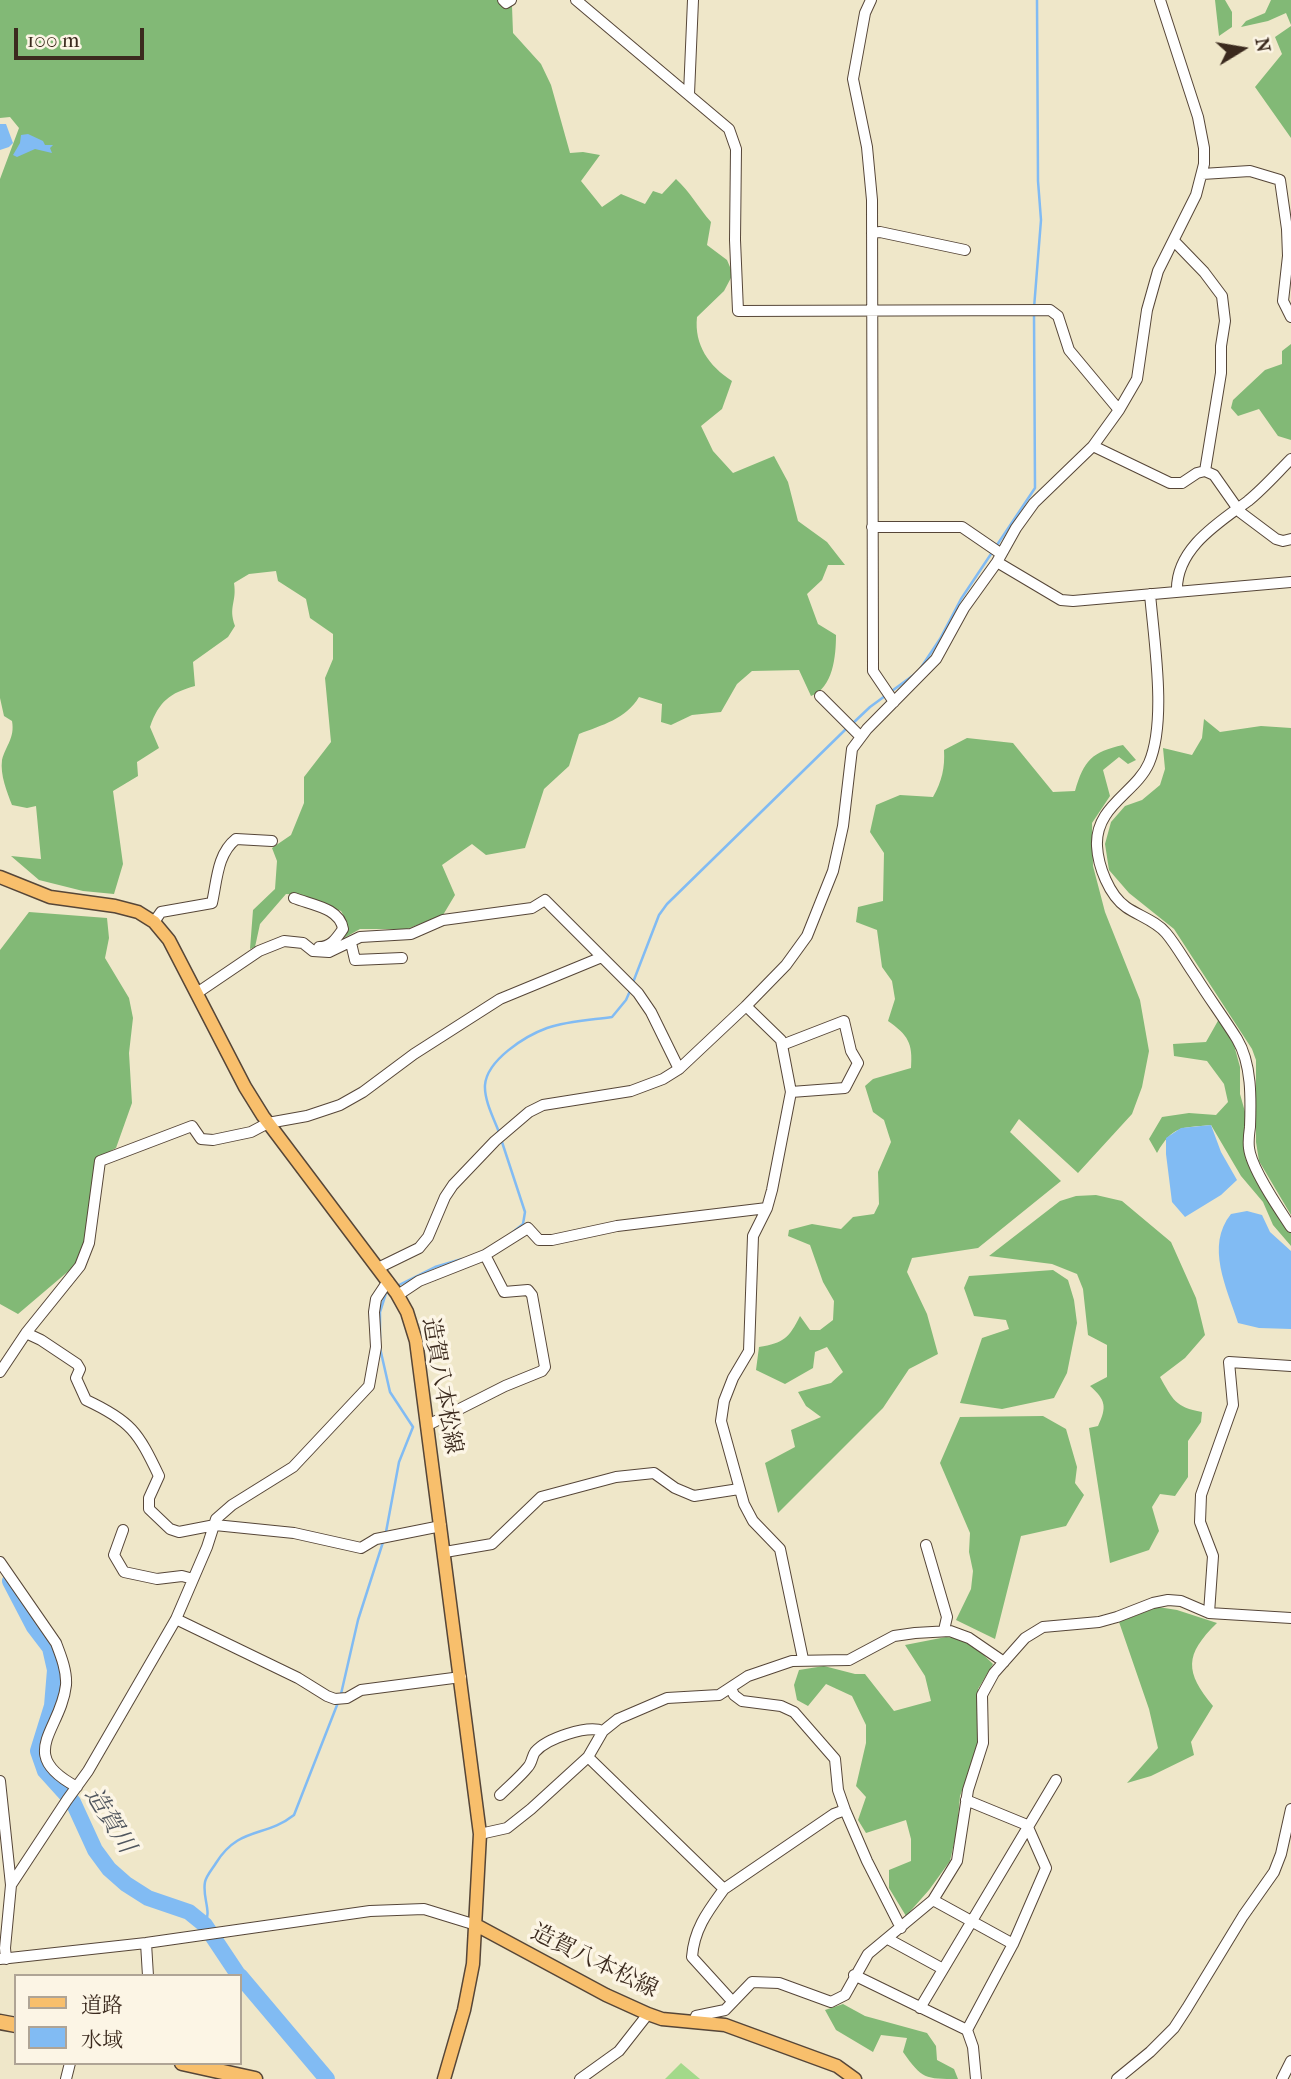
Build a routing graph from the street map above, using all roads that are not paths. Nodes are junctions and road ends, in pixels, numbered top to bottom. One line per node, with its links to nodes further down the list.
1 (503, 0): 2 (street)
2 (511, 0)
3 (576, 0): 7 (street)
4 (693, 0): 7 (street)
5 (871, 0): 9 (street)
6 (1160, 0): 8 (street)
7 (688, 94): 12 (street)
8 (1202, 174): 10 (street); 13 (street)
9 (872, 233): 11 (street); 12 (street)
10 (1174, 241): 14 (street); 17 (street)
11 (965, 250)
12 (871, 312): 14 (street); 19 (street)
13 (1291, 317)
14 (1119, 410): 15 (street)
15 (1093, 446): 17 (street); 21 (street)
16 (1291, 459): 18 (street)
17 (1205, 471): 18 (street)
18 (1238, 507): 20 (street); 23 (street)
19 (872, 527): 21 (street); 26 (street)
20 (1291, 539)
21 (998, 557): 24 (street); 26 (street)
22 (1291, 582): 23 (street)
23 (1177, 592): 24 (street)
24 (1150, 594): 43 (street)
25 (820, 696): 27 (street)
26 (889, 705): 27 (street)
27 (857, 733): 37 (street)
28 (272, 841): 31 (street)
29 (0, 877): 31 (main road, 造賀八本松線)
30 (294, 898): 33 (street)
31 (154, 922): 36 (main road, 造賀八本松線)
32 (352, 943): 33 (street); 34 (street); 35 (street)
33 (313, 951): 36 (street)
34 (601, 957): 39 (street); 41 (street)
35 (402, 958)
36 (198, 993): 41 (main road, 造賀八本松線)
37 (746, 1006): 38 (street); 39 (street)
38 (782, 1045): 40 (street); 40 (street)
39 (679, 1069): 45 (street)
40 (790, 1092): 42 (street)
41 (268, 1123): 45 (main road, 造賀八本松線); 47 (street)
42 (767, 1208): 44 (street); 52 (street)
43 (1291, 1227)
44 (485, 1255): 46 (street); 51 (street)
45 (378, 1268): 46 (main road, 造賀八本松線)
46 (393, 1288): 51 (main road, 造賀八本松線); 53 (street)
47 (26, 1333): 48 (street); 53 (street)
48 (3, 1359): 50 (street)
49 (1291, 1366): 60 (street)
50 (0, 1372)
51 (428, 1426): 54 (main road, 造賀八本松線)
52 (739, 1489): 57 (street); 64 (street)
53 (215, 1525): 54 (street); 59 (street)
54 (441, 1526): 57 (main road, 造賀八本松線)
55 (123, 1530): 59 (street)
56 (926, 1545): 63 (street)
57 (445, 1552): 66 (main road, 造賀八本松線)
58 (0, 1562): 72 (street)
59 (193, 1579): 62 (street)
60 (1209, 1613): 61 (street); 65 (street)
61 (1291, 1618)
62 (176, 1619): 66 (street); 72 (street)
63 (944, 1630): 64 (street); 65 (street)
64 (803, 1659): 67 (street)
65 (1004, 1662): 74 (street)
66 (461, 1677): 78 (main road, 造賀八本松線)
67 (731, 1688): 68 (street); 76 (street)
68 (603, 1731): 69 (street); 73 (street)
69 (588, 1756): 78 (street); 80 (street)
70 (0, 1780): 79 (street)
71 (1056, 1780): 77 (street)
72 (72, 1793): 79 (street)
73 (500, 1795)
74 (967, 1800): 77 (street); 81 (street)
75 (1291, 1809): 104 (street)
76 (845, 1810): 80 (street); 84 (street)
77 (1027, 1825): 82 (street); 87 (street)
78 (480, 1834): 83 (main road, 造賀八本松線)
79 (11, 1885): 88 (street)
80 (724, 1889): 92 (street)
81 (933, 1900): 82 (street); 84 (street)
82 (971, 1922): 87 (street); 89 (street)
83 (476, 1925): 86 (street); 94 (main road, 造賀八本松線); 99 (main road, 造賀八本松線)
84 (901, 1928): 85 (street)
85 (888, 1939): 89 (street); 91 (street)
86 (146, 1943): 88 (street); 90 (street)
87 (1013, 1944): 96 (street)
88 (3, 1959)
89 (943, 1969): 93 (street)
90 (148, 1974)
91 (854, 1975): 92 (street); 93 (street)
92 (732, 2001): 95 (street)
93 (920, 2008): 96 (street)
94 (649, 2014): 95 (main road, 造賀八本松線); 101 (street)
95 (694, 2022): 102 (main road, 造賀八本松線)
96 (967, 2030): 103 (street)
97 (1291, 2062): 105 (street)
98 (191, 2065): 100 (highway)
99 (444, 2078)
100 (255, 2079)
101 (580, 2079)
102 (855, 2079)
103 (976, 2079)
104 (1117, 2079)
105 (1282, 2079)

